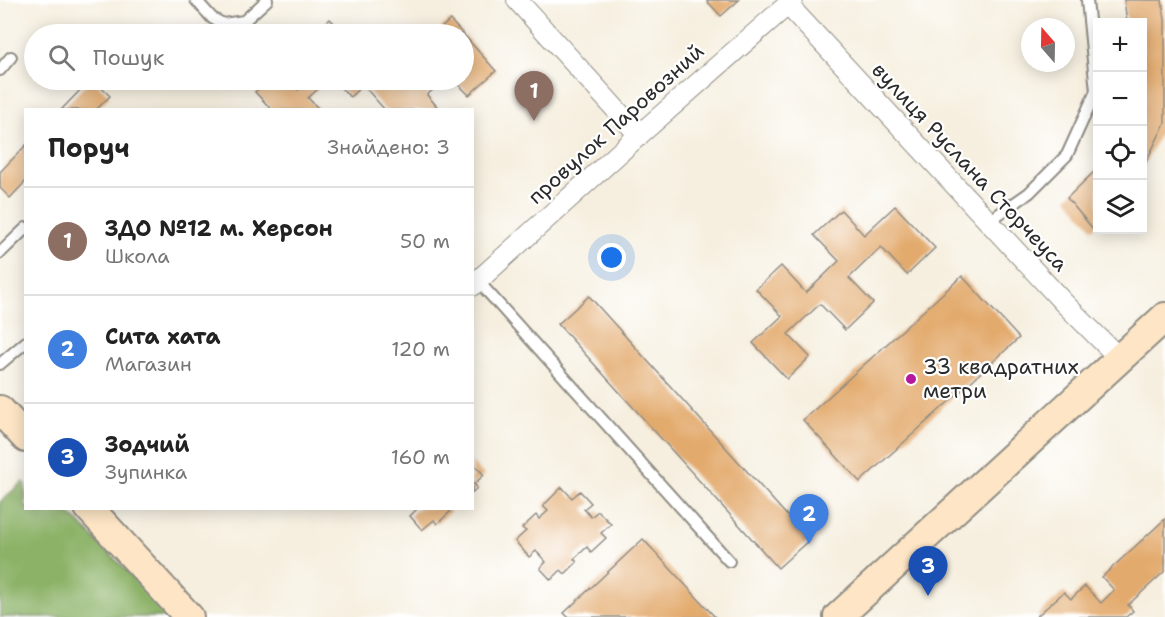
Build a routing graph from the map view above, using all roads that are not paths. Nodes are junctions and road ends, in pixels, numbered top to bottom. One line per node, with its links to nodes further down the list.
1 (196, 0): 2 (lane)
2 (267, 0)
3 (517, 0): 8 (street)
4 (1087, 0): 9 (lane)
5 (790, 3): 8 (street, провулок Паровозний); 9 (street, вулиця Руслана Сторчеуса)
6 (10, 57): 7 (lane)
7 (0, 70)
8 (639, 135): 12 (street, провулок Паровозний)
9 (988, 221): 15 (street, вулиця Руслана Сторчеуса)
10 (24, 230): 11 (lane)
11 (0, 253)
12 (475, 283): 20 (lane)
13 (1165, 317): 15 (street)
14 (24, 344): 16 (lane)
15 (1120, 358): 22 (street)
16 (0, 364)
17 (0, 410): 18 (street)
18 (24, 436)
19 (91, 510): 21 (street)
20 (729, 561)
21 (189, 617)
22 (838, 617)

